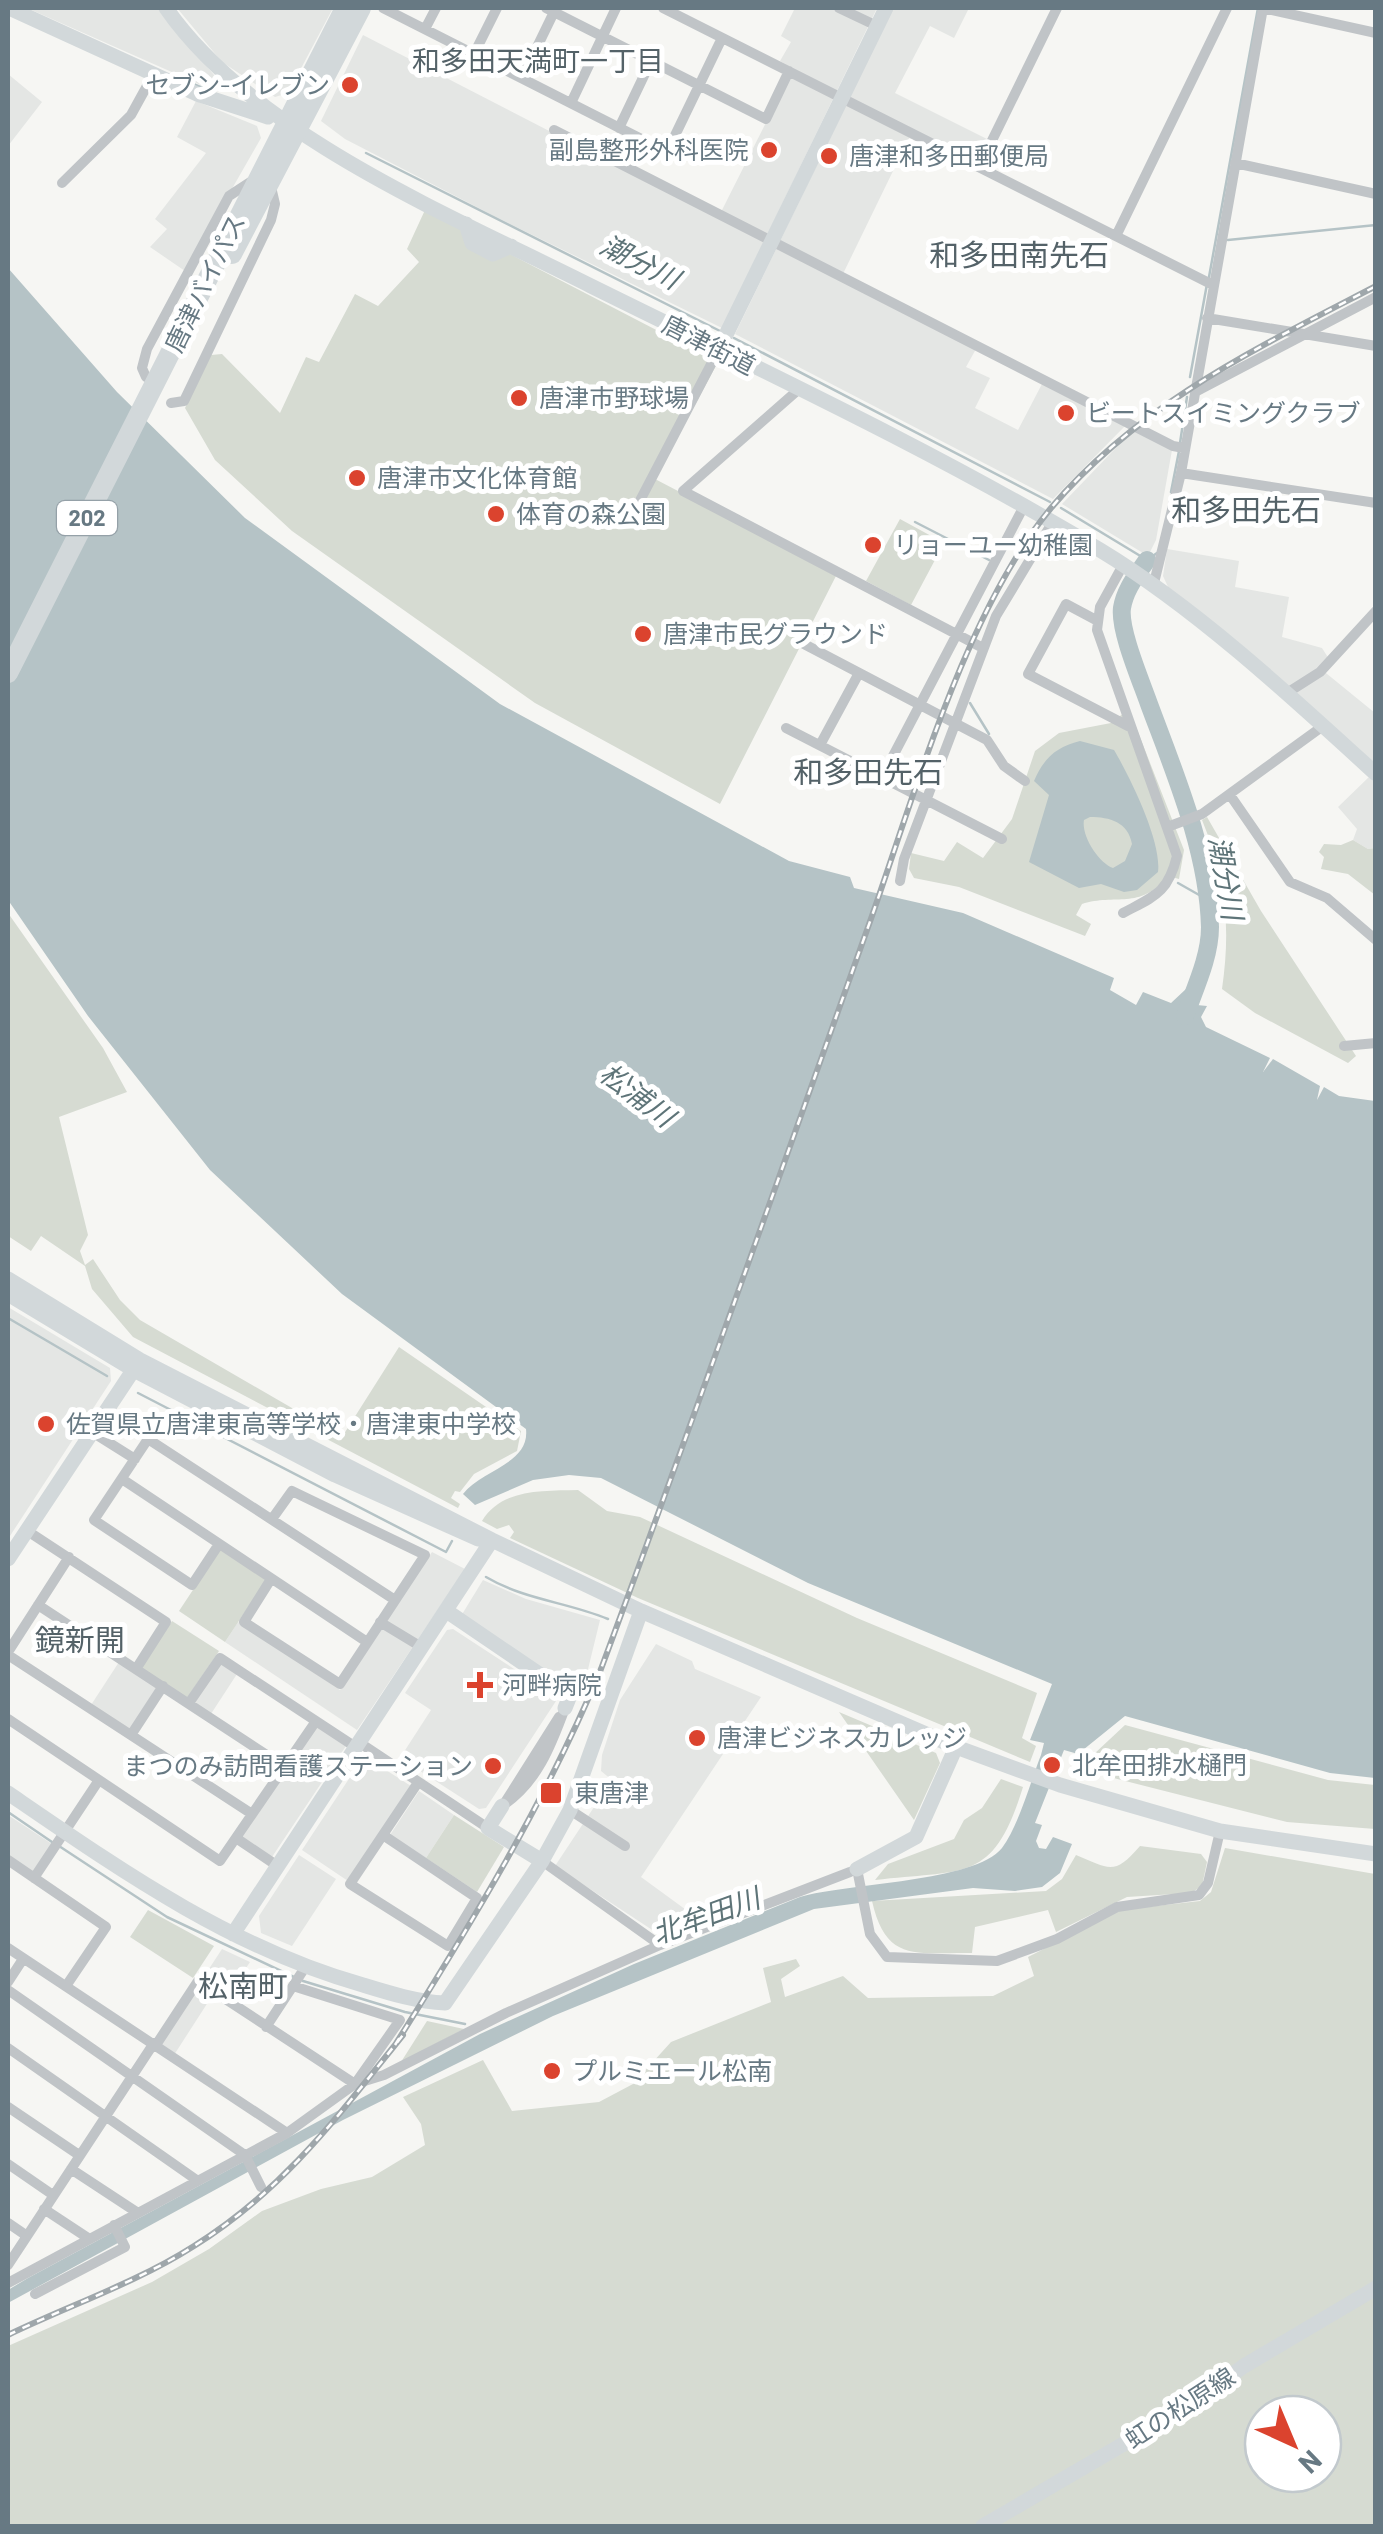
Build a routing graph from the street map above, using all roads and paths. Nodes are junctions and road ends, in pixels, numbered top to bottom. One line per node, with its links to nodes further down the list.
1 (9, 8): 25 (street)
2 (166, 8): 30 (street)
3 (345, 8): 30 (highway, 唐津バイパス / 202)
4 (361, 8): 30 (highway, 唐津バイパス / 202)
5 (383, 8): 18 (street)
6 (436, 8): 18 (street)
7 (497, 8): 22 (street)
8 (616, 8): 20 (street)
9 (663, 8): 16 (street)
10 (839, 8): 17 (street)
11 (886, 8): 17 (street)
12 (1057, 8): 34 (street)
13 (1227, 8): 38 (street)
14 (1264, 8): 19 (street); 33 (street)
15 (550, 10): 20 (street); 26 (street)
16 (680, 11): 21 (street)
17 (878, 26): 28 (street)
18 (426, 29): 22 (street)
19 (1376, 33)
20 (602, 36): 23 (street); 29 (street)
21 (722, 38): 24 (street); 27 (street)
22 (474, 54): 26 (street)
23 (652, 61): 27 (street); 31 (street)
24 (788, 71): 27 (street); 28 (street)
25 (153, 75): 30 (street); 36 (street)
26 (522, 78): 29 (street)
27 (699, 85): 31 (street)
28 (842, 98): 34 (street); 39 (street)
29 (571, 103): 31 (street)
30 (293, 126): 35 (highway, 唐津バイパス / 202); 44 (street, 唐津街道)
31 (619, 128)
32 (554, 130): 39 (street)
33 (1235, 163): 37 (street); 40 (street)
34 (979, 167): 38 (street)
35 (264, 182): 46 (street); 49 (street); 63 (highway, 唐津バイパス / 202)
36 (62, 184)
37 (1376, 194)
38 (1116, 236): 40 (street)
39 (773, 242): 44 (street); 50 (street)
40 (1209, 283): 42 (street)
41 (1376, 297): 43 (street)
42 (1208, 318): 43 (street); 48 (street)
43 (1298, 335): 45 (street); 48 (street)
44 (724, 339): 47 (street, 唐津街道); 54 (street)
45 (1376, 346)
46 (146, 377)
47 (798, 390): 53 (street, 唐津街道); 60 (street)
48 (1196, 392): 50 (street)
49 (171, 403)
50 (1179, 447): 51 (street)
51 (1181, 473): 52 (street); 57 (street)
52 (1376, 503)
53 (1023, 508): 55 (street, 唐津街道); 60 (street)
54 (634, 512)
55 (1052, 523): 56 (street, 唐津街道); 62 (street)
56 (1127, 567): 57 (street, 唐津街道); 59 (street)
57 (1149, 584): 65 (street)
58 (1376, 612): 65 (street)
59 (1096, 620): 68 (street); 68 (street)
60 (957, 634): 62 (street); 66 (street)
61 (804, 644): 64 (street)
62 (983, 648): 67 (street)
63 (8, 674)
64 (857, 675): 66 (street); 71 (street)
65 (1287, 693): 69 (street)
66 (920, 704): 67 (street); 73 (street)
67 (954, 722): 74 (street); 76 (street)
68 (1128, 726): 77 (street)
69 (1323, 726): 72 (street); 75 (street)
70 (786, 728): 71 (street)
71 (820, 745): 73 (street)
72 (1376, 774)
73 (882, 777): 76 (street)
74 (1025, 782)
75 (1230, 795): 77 (street); 81 (street)
76 (926, 800): 78 (street); 79 (street)
77 (1173, 825): 80 (street)
78 (1002, 839)
79 (900, 881)
80 (1123, 912)
81 (1376, 940)
82 (1376, 1044): 83 (street)
83 (1344, 1046)
84 (8, 1279): 86 (street)
85 (8, 1294): 86 (street)
86 (137, 1365): 87 (street); 92 (street)
87 (92, 1432): 88 (street); 91 (street)
88 (134, 1460): 89 (street); 90 (street)
89 (122, 1479): 93 (street); 93 (street)
90 (272, 1519): 97 (street); 97 (street)
91 (26, 1530): 94 (street); 95 (street)
92 (492, 1540): 99 (street); 100 (street)
93 (219, 1544): 96 (street)
94 (68, 1558): 98 (street); 105 (street)
95 (8, 1559)
96 (270, 1579): 102 (street); 102 (street)
97 (395, 1600): 101 (street)
98 (38, 1605): 104 (street); 105 (street)
99 (641, 1611): 113 (street); 119 (street)
100 (448, 1612): 103 (street); 108 (street)
101 (380, 1622): 102 (street); 103 (street)
102 (367, 1642)
103 (424, 1649): 112 (street)
104 (8, 1653): 111 (street)
105 (136, 1669): 106 (street)
106 (163, 1686): 107 (street); 111 (street)
107 (190, 1704): 110 (street); 114 (street)
108 (566, 1708): 118 (street)
109 (8, 1719): 115 (street)
110 (316, 1721): 112 (street); 114 (street)
111 (130, 1735): 120 (street)
112 (358, 1746): 116 (street); 130 (street)
113 (956, 1747): 122 (street); 131 (street)
114 (285, 1767): 120 (street)
115 (99, 1780): 124 (street); 125 (street)
116 (418, 1782): 121 (street); 123 (street)
117 (8, 1792): 125 (street)
118 (502, 1806): 121 (street)
119 (570, 1810): 126 (street); 129 (street)
120 (252, 1814): 124 (street)
121 (488, 1828): 129 (street)
122 (1220, 1830): 127 (street); 131 (street)
123 (383, 1834): 123 (street)
124 (236, 1838): 130 (street)
125 (59, 1840): 132 (street); 133 (street)
126 (625, 1846)
127 (1376, 1854)
128 (8, 1860): 132 (street)
129 (542, 1861): 134 (street); 137 (street)
130 (278, 1866): 133 (street)
131 (858, 1874): 134 (street)
132 (34, 1878): 139 (street)
133 (233, 1934): 137 (street)
134 (660, 1945): 145 (street)
135 (8, 1948): 136 (street)
136 (23, 1959): 138 (street); 139 (street)
137 (299, 1977): 141 (street); 145 (street)
138 (8, 1982)
139 (66, 1986): 142 (street)
140 (8, 1990): 144 (street)
141 (266, 2026): 142 (street); 145 (street)
142 (155, 2044): 144 (street); 148 (street)
143 (8, 2048): 147 (street)
144 (132, 2077): 147 (street); 150 (street)
145 (355, 2084): 148 (street)
146 (8, 2106): 149 (street)
147 (105, 2116): 149 (street); 153 (street)
148 (286, 2133): 150 (street)
149 (79, 2156): 152 (street)
150 (246, 2157): 153 (street); 154 (street)
151 (8, 2164): 155 (street)
152 (70, 2168): 155 (street); 157 (street)
153 (198, 2182): 157 (street)
154 (262, 2187)
155 (53, 2195): 156 (street)
156 (44, 2209): 160 (street); 161 (street)
157 (138, 2213): 159 (street)
158 (8, 2222): 160 (street)
159 (114, 2226): 161 (street); 165 (street)
160 (27, 2236): 162 (street)
161 (88, 2238): 163 (street)
162 (8, 2265)
163 (8, 2282)
164 (1376, 2288): 166 (street, 虹の松原線)
165 (35, 2294)
166 (983, 2526)

